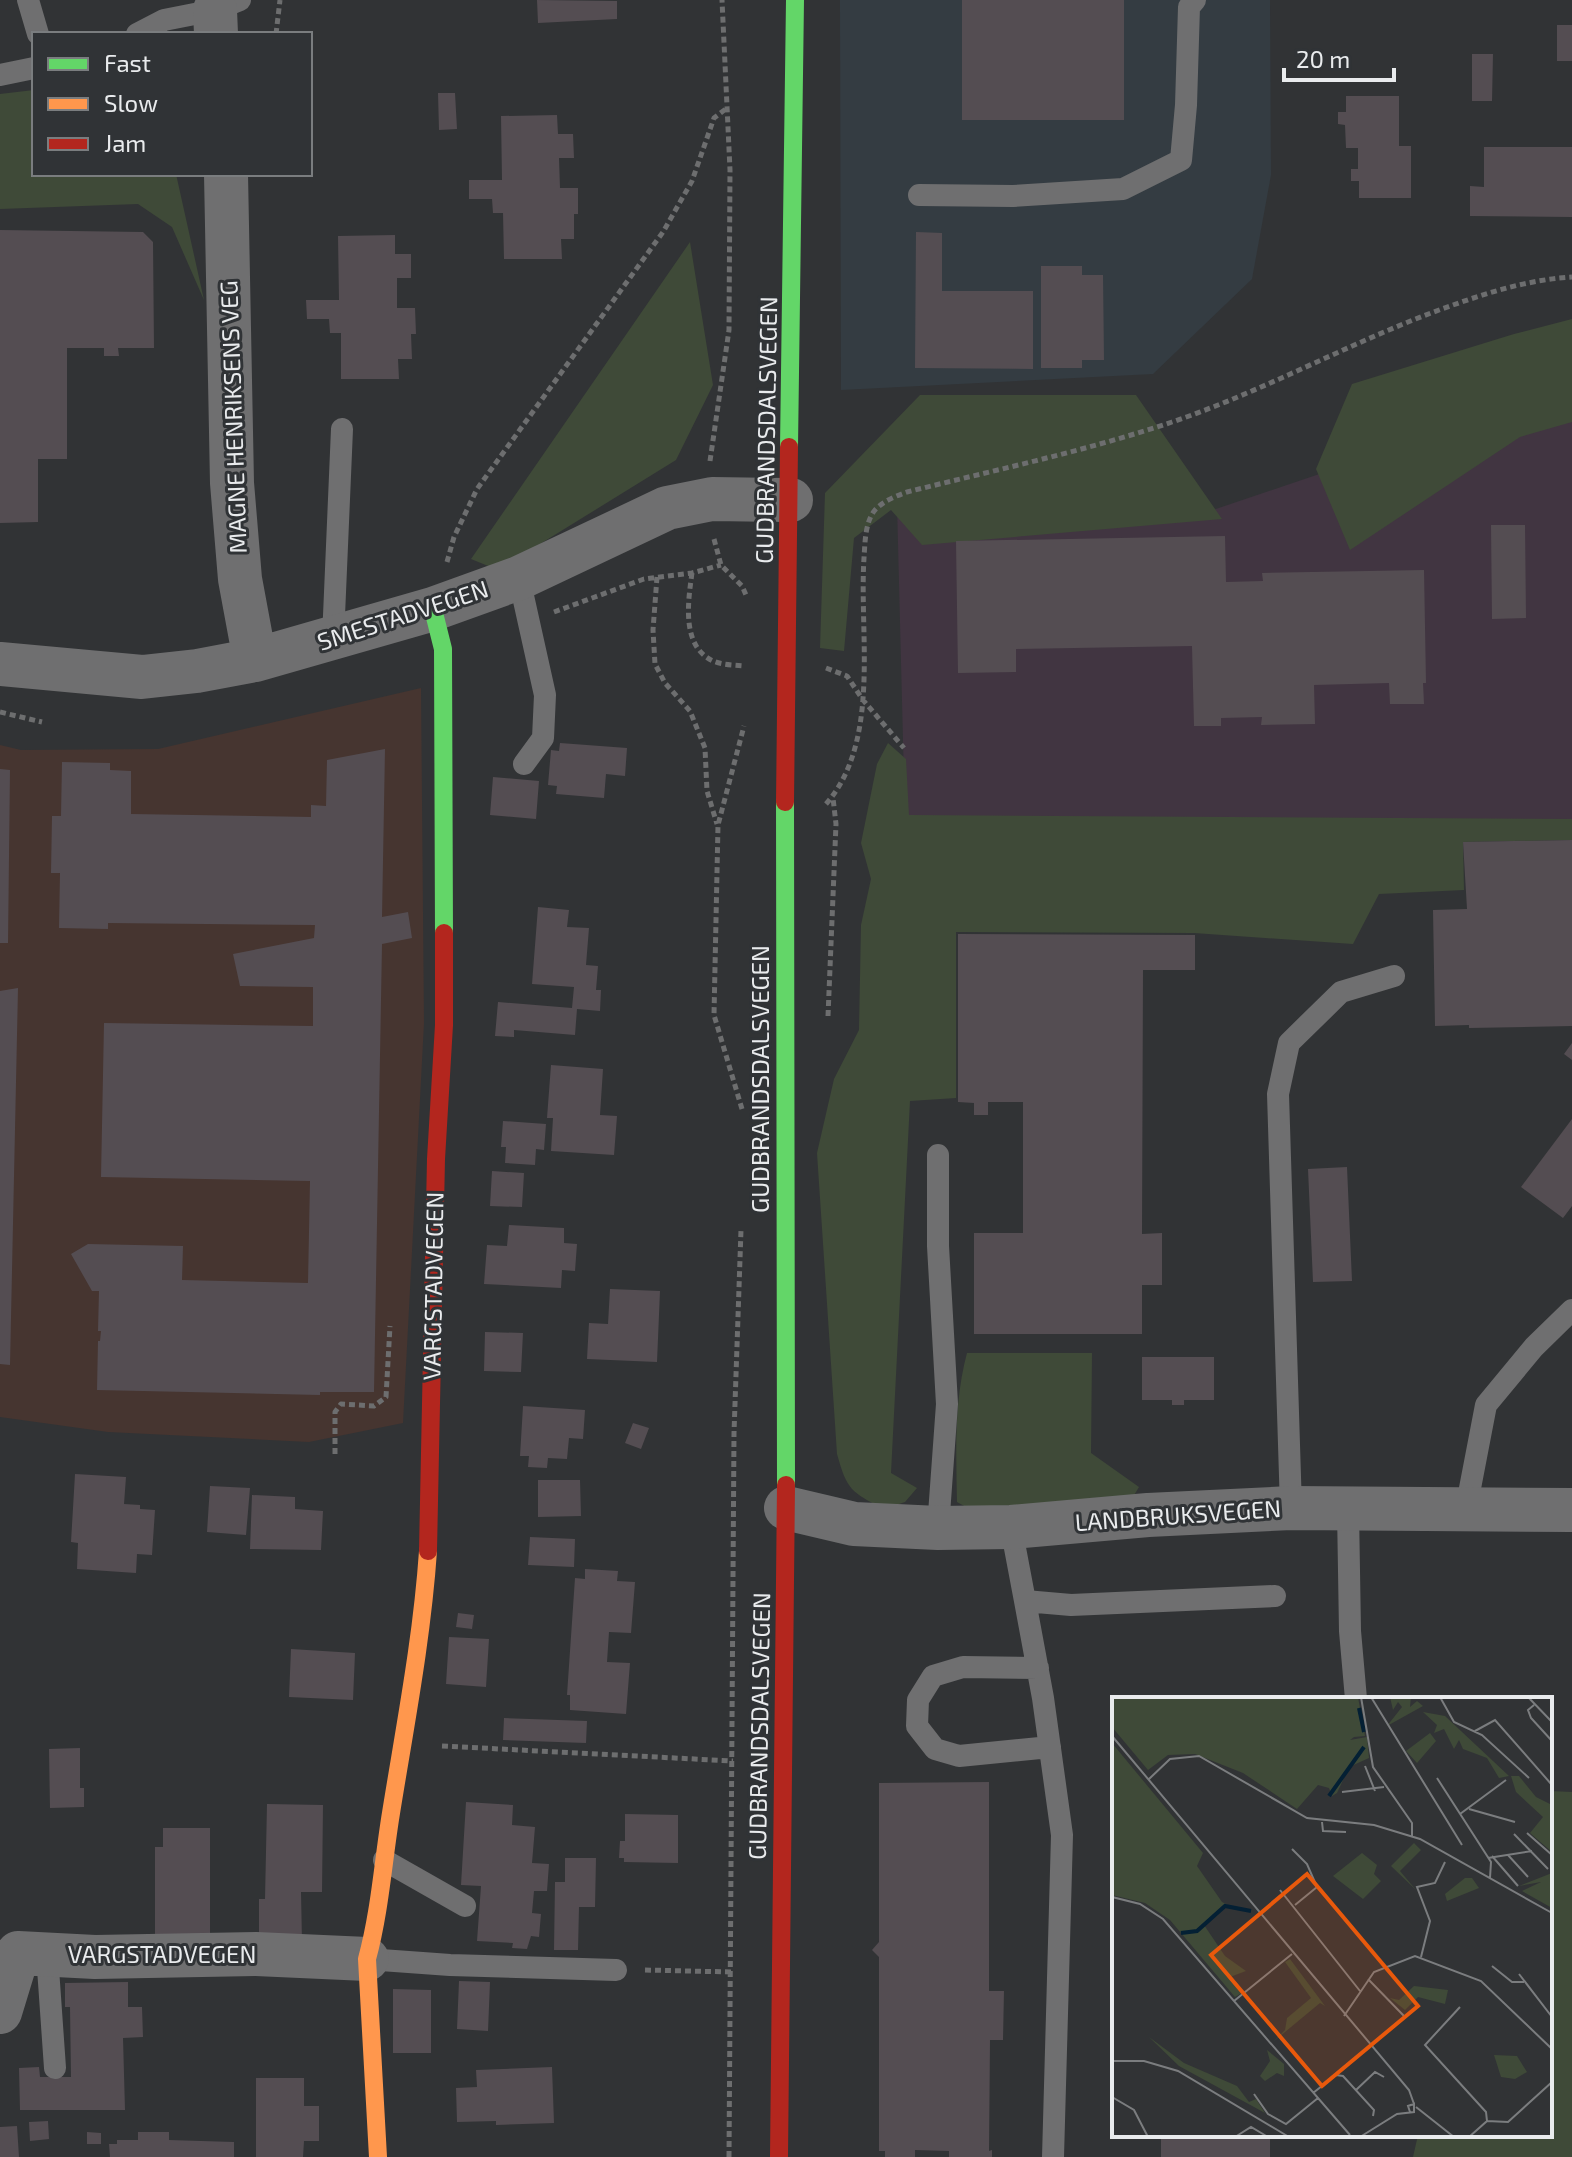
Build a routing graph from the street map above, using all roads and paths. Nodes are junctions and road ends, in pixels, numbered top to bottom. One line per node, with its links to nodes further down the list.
1 (28, 0): 7 (lane)
2 (280, 0): 9 (path)
3 (722, 0): 12 (path)
4 (795, 0): 18 (main road, GUDBRANDSDALSVEGEN)
5 (1195, 0): 14 (lane)
6 (224, 15): 8 (lane)
7 (37, 32)
8 (141, 32)
9 (276, 32)
10 (32, 68): 11 (lane)
11 (0, 75)
12 (728, 107): 17 (path); 24 (path)
13 (226, 176): 27 (street, MAGNE HENRIKSENS VEG)
14 (919, 195)
15 (1572, 277): 31 (path)
16 (342, 429): 26 (lane)
17 (712, 499): 18 (street, SMESTADVEGEN); 19 (path); 22 (street, SMESTADVEGEN)
18 (791, 500): 48 (main road, GUDBRANDSDALSVEGEN)
19 (721, 565): 20 (path); 23 (path)
20 (692, 573): 21 (path); 29 (path)
21 (657, 577): 25 (path); 39 (path)
22 (519, 578): 24 (street, SMESTADVEGEN); 25 (lane)
23 (749, 599)
24 (433, 609): 26 (street, SMESTADVEGEN); 59 (main road, VARGSTADVEGEN)
25 (527, 621): 36 (lane)
26 (333, 639): 27 (street, SMESTADVEGEN)
27 (255, 660): 28 (street, SMESTADVEGEN)
28 (0, 664)
29 (745, 666)
30 (813, 667): 31 (path)
31 (863, 700): 35 (path); 37 (path)
32 (0, 712): 34 (path)
33 (746, 721): 39 (path)
34 (42, 722)
35 (904, 748)
36 (524, 764)
37 (833, 797): 38 (path); 41 (path)
38 (823, 808)
39 (718, 825): 42 (path)
40 (1394, 976): 49 (lane)
41 (828, 1021)
42 (746, 1121)
43 (938, 1155): 54 (lane)
44 (741, 1230): 61 (path)
45 (1572, 1310): 50 (lane)
46 (390, 1320): 47 (path)
47 (335, 1454)
48 (786, 1508): 54 (street, LANDBRUKSVEGEN); 72 (main road, GUDBRANDSDALSVEGEN)
49 (1291, 1508): 51 (street, LANDBRUKSVEGEN); 53 (street, LANDBRUKSVEGEN)
50 (1466, 1509): 51 (street, LANDBRUKSVEGEN); 52 (street, LANDBRUKSVEGEN)
51 (1348, 1510): 58 (lane)
52 (1572, 1510)
53 (1011, 1527): 54 (street, LANDBRUKSVEGEN); 56 (lane)
54 (938, 1528)
55 (1275, 1596): 56 (lane)
56 (1025, 1601): 57 (lane)
57 (1038, 1668): 60 (lane); 60 (lane)
58 (1356, 1697)
59 (403, 1744): 61 (path); 62 (main road, VARGSTADVEGEN)
60 (1050, 1747): 73 (lane)
61 (733, 1761): 67 (path)
62 (384, 1860): 63 (lane); 65 (main road, VARGSTADVEGEN)
63 (465, 1906)
64 (16, 1949): 65 (street, VARGSTADVEGEN); 68 (street); 69 (lane)
65 (367, 1959): 66 (lane); 70 (main road, VARGSTADVEGEN)
66 (616, 1970): 67 (path)
67 (732, 1972): 71 (path)
68 (0, 2012)
69 (55, 2068)
70 (378, 2157)
71 (729, 2157)
72 (779, 2157)
73 (1053, 2157)

